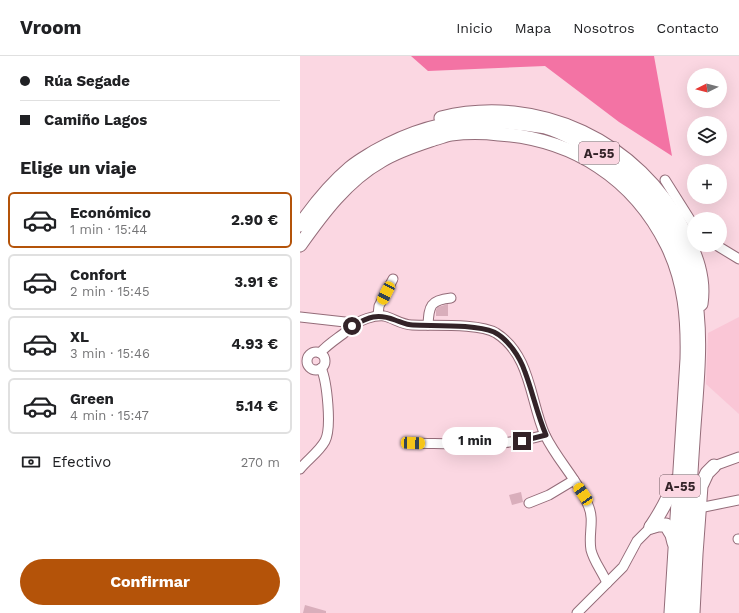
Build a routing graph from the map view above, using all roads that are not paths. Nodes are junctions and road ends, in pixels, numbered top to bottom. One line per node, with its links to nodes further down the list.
1 (665, 180): 2 (street)
2 (687, 215)
3 (300, 225): 31 (highway, A-55)
4 (300, 245): 19 (highway, A-55)
5 (727, 252): 6 (street)
6 (739, 259)
7 (393, 280): 9 (street)
8 (451, 298): 11 (street)
9 (378, 316): 11 (street); 12 (street)
10 (300, 317): 12 (street)
11 (428, 325): 16 (street)
12 (352, 326): 13 (street)
13 (320, 353): 14 (street); 15 (street)
14 (303, 363): 15 (street)
15 (321, 368): 21 (street)
16 (546, 435): 17 (street); 22 (street)
17 (413, 443)
18 (739, 457): 20 (street)
19 (681, 464): 26 (highway); 27 (highway, A-55)
20 (714, 466): 25 (highway)
21 (300, 469)
22 (574, 480): 24 (street); 28 (street)
23 (739, 500): 25 (street)
24 (529, 503)
25 (699, 508): 32 (highway)
26 (651, 527): 27 (highway); 28 (street)
27 (676, 548): 30 (highway, A-55)
28 (607, 583): 29 (street)
29 (576, 613)
30 (671, 613)
31 (682, 613)
32 (693, 613)

